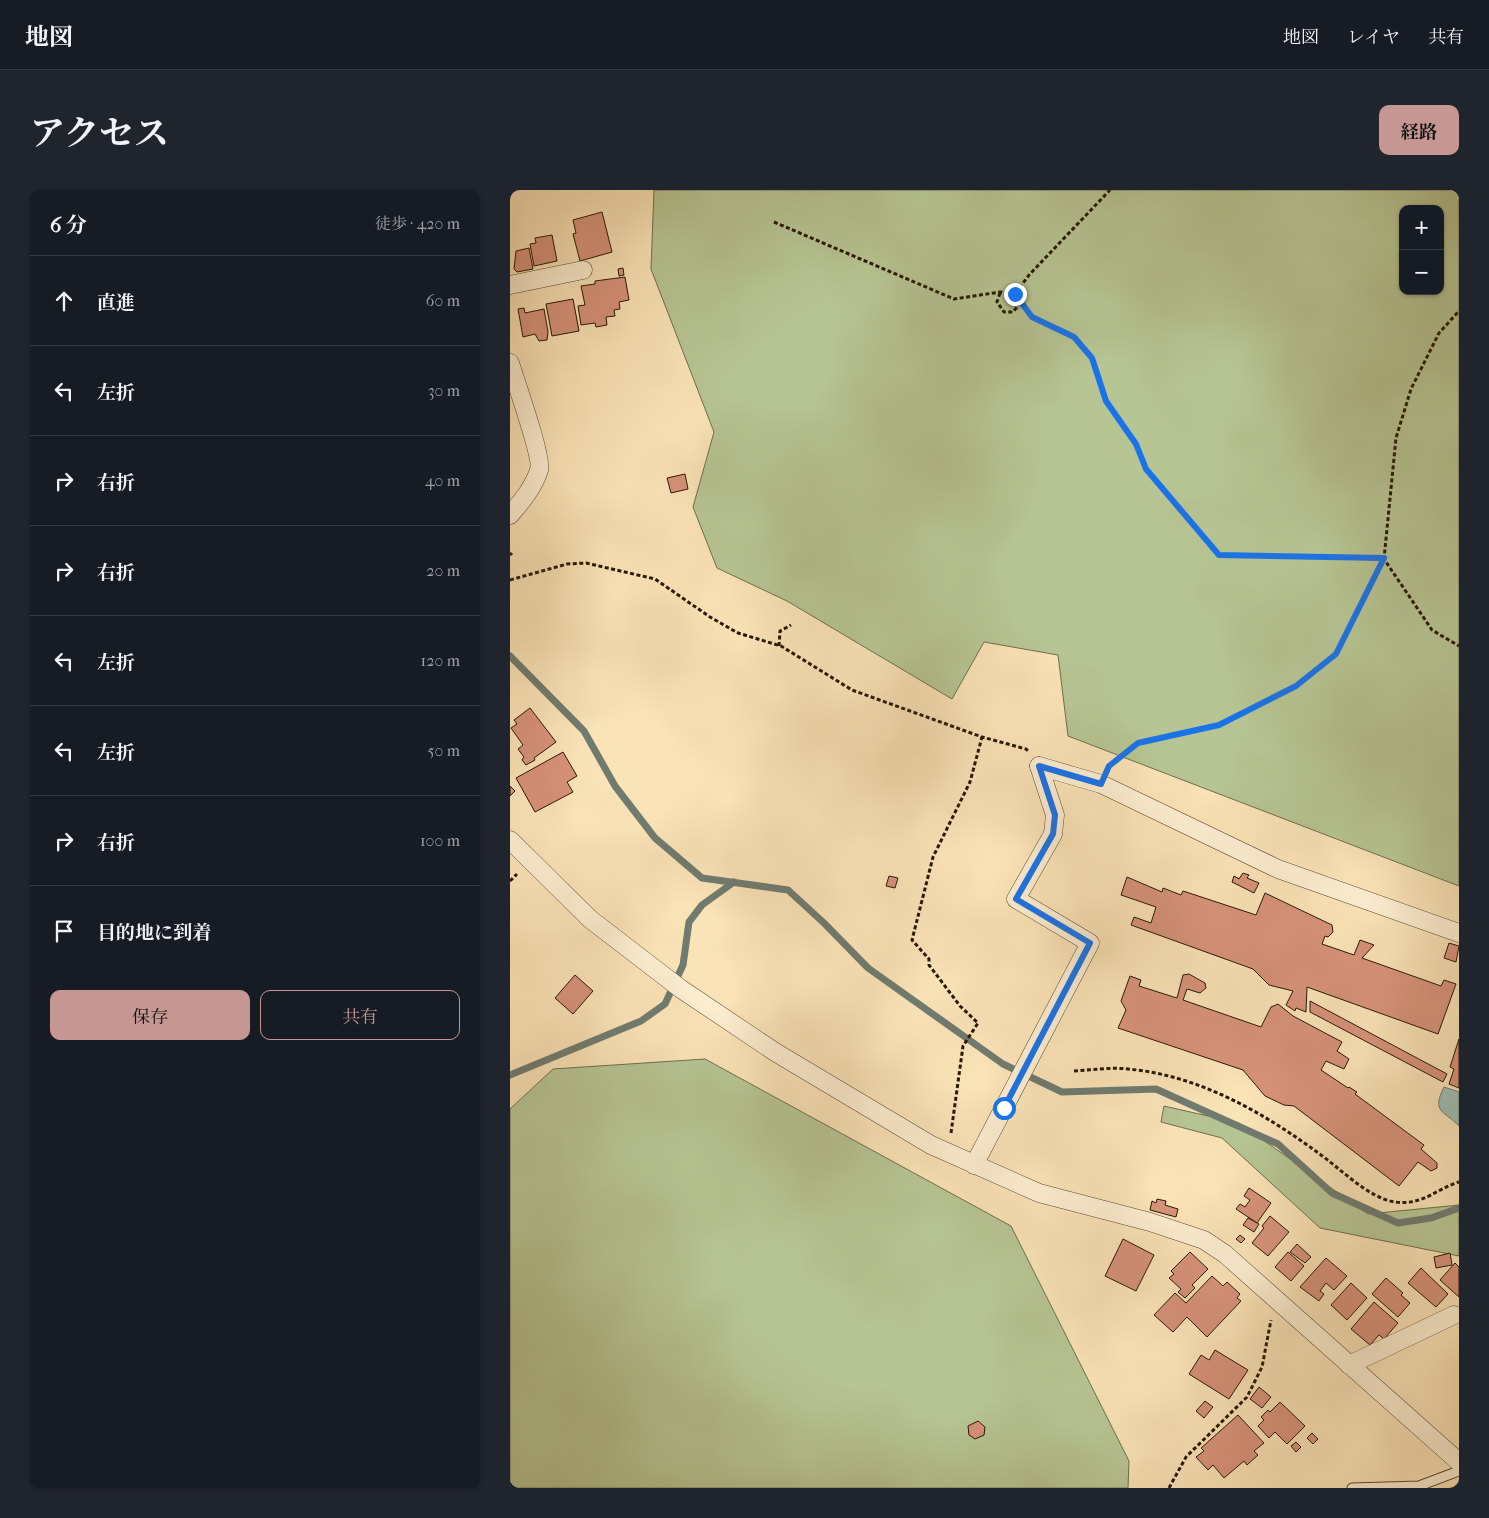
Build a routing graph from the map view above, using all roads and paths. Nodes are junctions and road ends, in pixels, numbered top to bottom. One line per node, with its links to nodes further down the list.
1 (1110, 190): 6 (path)
2 (774, 222): 5 (path)
3 (573, 267): 4 (street)
4 (510, 284)
5 (1000, 292): 6 (path); 6 (path)
6 (1015, 294): 10 (path)
7 (1459, 312): 10 (path)
8 (510, 363): 9 (street)
9 (510, 515)
10 (1384, 558): 15 (path); 18 (path)
11 (510, 574): 12 (path)
12 (511, 580): 14 (path)
13 (791, 625): 14 (path)
14 (779, 646): 16 (path)
15 (1459, 646)
16 (982, 737): 17 (path); 22 (path)
17 (1039, 766): 18 (street); 23 (street)
18 (1101, 784): 20 (street)
19 (510, 840): 22 (street)
20 (1459, 933)
21 (1074, 1071): 24 (path)
22 (948, 1155): 23 (street)
23 (974, 1165): 25 (street)
24 (1459, 1182)
25 (1276, 1301): 27 (street); 30 (path)
26 (1454, 1315): 27 (street)
27 (1349, 1365): 28 (street)
28 (1459, 1462)
29 (1459, 1471): 31 (lane)
30 (1169, 1488)
31 (1352, 1488)

